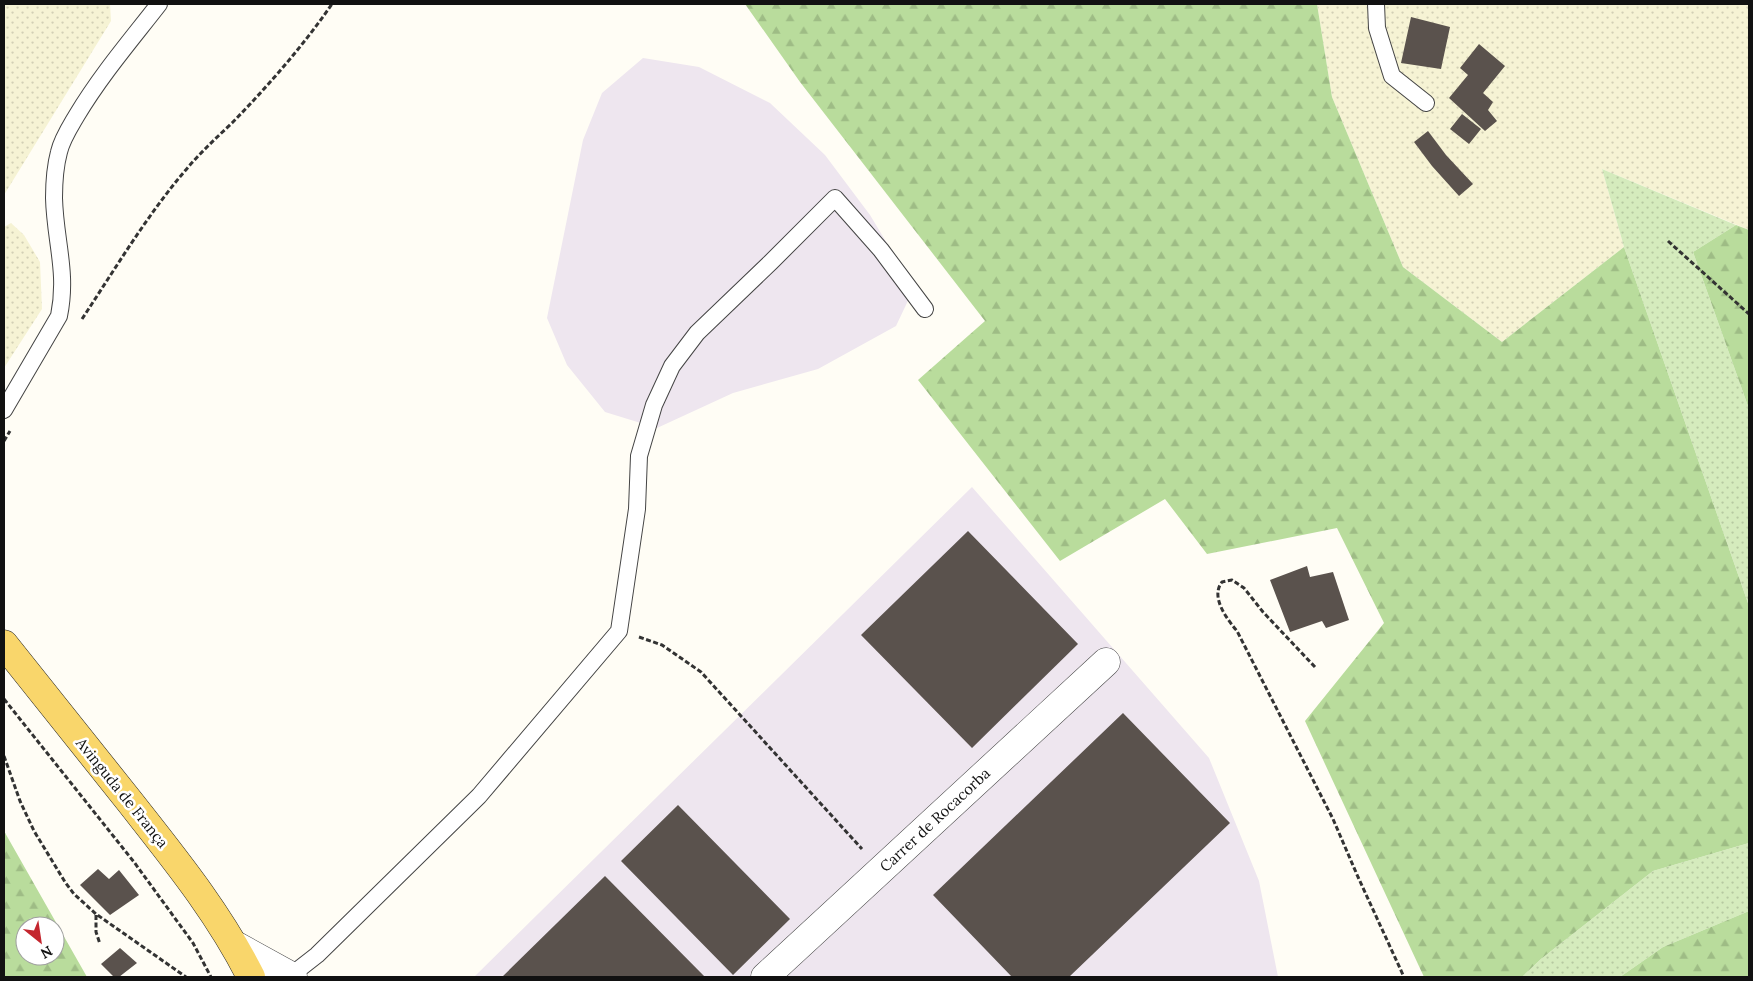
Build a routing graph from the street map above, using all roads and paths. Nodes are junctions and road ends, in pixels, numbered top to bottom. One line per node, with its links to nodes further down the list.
1 (159, 4): 9 (lane)
2 (332, 4): 8 (path)
3 (1376, 4): 4 (lane)
4 (1426, 103)
5 (1668, 241): 7 (path)
6 (925, 309): 12 (lane)
7 (1749, 314)
8 (78, 325)
9 (4, 410)
10 (12, 427): 11 (path)
11 (4, 441)
12 (619, 631): 18 (path); 22 (lane)
13 (4, 644): 21 (main road, Avinguda de França)
14 (1106, 662): 18 (street, Carrer de Rocacorba)
15 (1315, 667): 27 (path)
16 (4, 699): 24 (path)
17 (4, 756): 19 (path)
18 (881, 870): 26 (street, Carrer de Rocacorba)
19 (96, 914): 20 (path); 23 (path)
20 (100, 944)
21 (235, 945): 22 (street, Avinguda de França); 25 (main road, Avinguda de França)
22 (292, 976)
23 (186, 977)
24 (212, 977)
25 (251, 977)
26 (764, 977)
27 (1404, 977)

